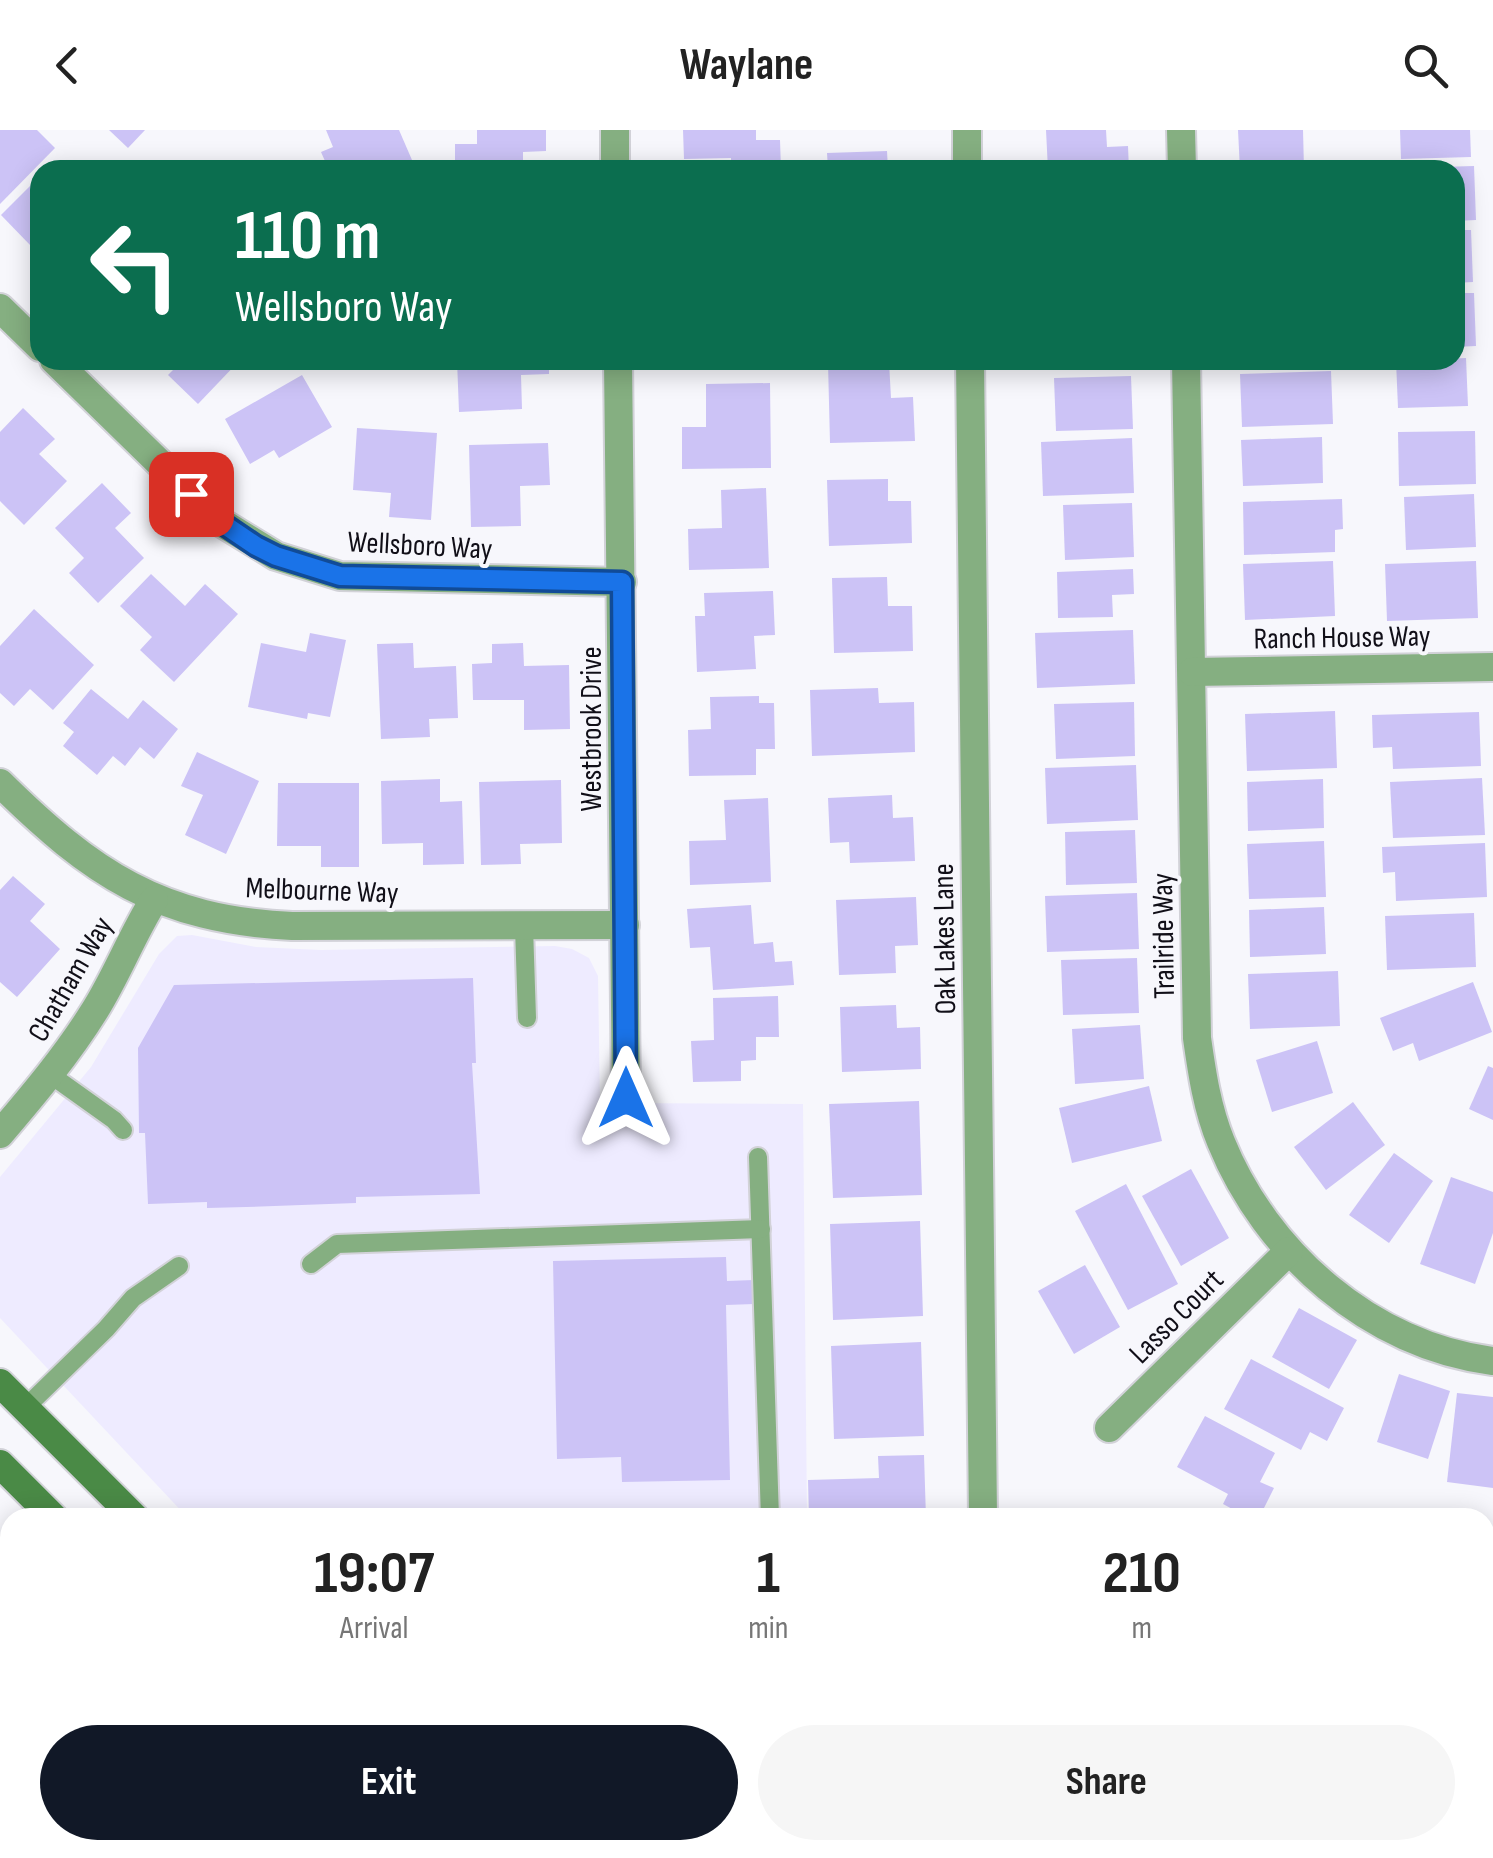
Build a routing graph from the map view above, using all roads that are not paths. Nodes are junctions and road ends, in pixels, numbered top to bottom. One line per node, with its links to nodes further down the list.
1 (615, 130): 4 (street)
2 (967, 130): 5 (street)
3 (1181, 130): 6 (street)
4 (615, 160)
5 (967, 160)
6 (1182, 160)
7 (0, 308): 8 (street)
8 (30, 337)
9 (64, 370): 13 (street, Wellsboro Way)
10 (618, 370): 13 (street, Westbrook Drive)
11 (970, 370): 38 (street, Oak Lakes Lane)
12 (1186, 370): 15 (street, Trailride Way)
13 (622, 582): 18 (street, Westbrook Drive)
14 (1493, 667): 15 (street, Ranch House Way)
15 (1192, 672): 27 (street, Trailride Way)
16 (0, 783): 17 (street, Melbourne Way)
17 (154, 900): 19 (street, Melbourne Way); 21 (street, Chatham Way)
18 (625, 925): 19 (street, Melbourne Way); 22 (street, Westbrook Drive)
19 (524, 927): 20 (lane)
20 (527, 1018)
21 (51, 1075): 23 (lane); 24 (street, Chatham Way)
22 (626, 1098)
23 (123, 1130)
24 (0, 1134)
25 (758, 1157): 26 (lane)
26 (761, 1229): 28 (lane); 37 (lane)
27 (1289, 1250): 30 (street, Trailride Way); 33 (street, Lasso Court)
28 (312, 1264)
29 (179, 1266): 32 (lane)
30 (1493, 1361)
31 (0, 1384): 32 (main road)
32 (24, 1408): 36 (main road)
33 (1109, 1428)
34 (0, 1464): 35 (main road)
35 (43, 1508)
36 (125, 1508)
37 (770, 1508)
38 (984, 1508)

